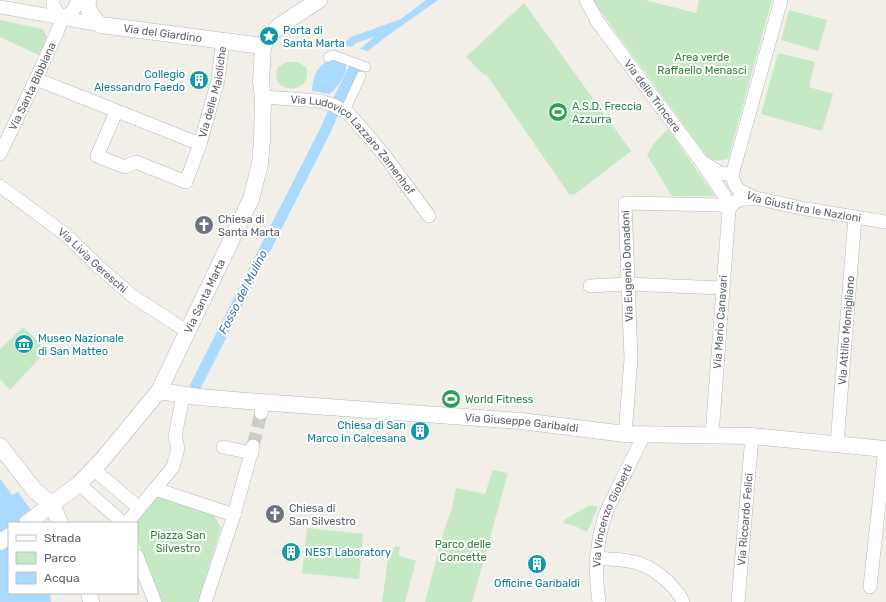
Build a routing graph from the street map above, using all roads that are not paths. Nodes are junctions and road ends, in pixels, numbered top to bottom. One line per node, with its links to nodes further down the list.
1 (53, 0): 8 (street)
2 (78, 0): 8 (street)
3 (88, 0): 9 (street)
4 (319, 0): 11 (street)
5 (586, 0): 21 (street, Via delle Trincere)
6 (781, 0): 22 (street)
7 (0, 7): 8 (street, Via del Giardino)
8 (62, 18): 9 (street, Via del Giardino); 15 (street, Via Santa Bibbiana)
9 (101, 25): 10 (street, Via del Giardino)
10 (223, 40): 11 (street, Via del Giardino); 19 (street, Via delle Maioliche)
11 (263, 46): 16 (street, Via Santa Marta)
12 (328, 57): 13 (street)
13 (366, 67)
14 (362, 76): 17 (street)
15 (36, 79): 18 (street, Via delle Maioliche); 20 (street, Via Santa Bibbiana)
16 (263, 97): 17 (street, Via Ludovico Lazzaro Zamenhof); 32 (street, Via Santa Marta)
17 (342, 110): 26 (street, Via Ludovico Lazzaro Zamenhof)
18 (116, 112): 19 (street, Via delle Maioliche); 19 (street, Via delle Maioliche)
19 (200, 144)
20 (0, 154)
21 (701, 161): 22 (street, Via delle Trincere); 25 (street, Via Mario Canavari)
22 (732, 175): 24 (street, Via Giusti tra le Nazioni)
23 (0, 186): 32 (street, Via Livia Gereschi)
24 (755, 198): 25 (street); 27 (street, Via Giusti tra le Nazioni)
25 (729, 209): 29 (street, Via Eugenio Donadoni); 31 (street, Via Mario Canavari)
26 (429, 216)
27 (855, 217): 28 (street, Via Giusti tra le Nazioni); 39 (street, Via Attilio Momigliano)
28 (886, 222)
29 (627, 284): 30 (street); 31 (street); 35 (street, Via Eugenio Donadoni)
30 (590, 286)
31 (722, 288): 37 (street, Via Mario Canavari)
32 (188, 332): 33 (street, Via Santa Marta)
33 (159, 391): 34 (street, Via Giuseppe Garibaldi); 43 (street, Via Santa Marta)
34 (183, 395): 35 (street, Via Giuseppe Garibaldi); 45 (street)
35 (625, 434): 36 (street, Via Giuseppe Garibaldi)
36 (644, 435): 37 (street, Via Giuseppe Garibaldi); 53 (street, Via Vincenzo Gioberti)
37 (712, 436): 38 (street, Via Giuseppe Garibaldi)
38 (752, 436): 39 (street, Via Giuseppe Garibaldi); 60 (street, Via Riccardo Felici)
39 (837, 444): 42 (street, Via Giuseppe Garibaldi)
40 (0, 446): 46 (street)
41 (223, 447): 48 (street)
42 (885, 449): 55 (street, Via Giuseppe Garibaldi)
43 (93, 469): 44 (street, Via Santa Marta); 47 (street)
44 (78, 484): 46 (street, Via Santa Marta); 51 (street)
45 (155, 489): 47 (street); 48 (street)
46 (52, 504): 49 (street, Via Santa Marta); 50 (street)
47 (139, 508): 52 (street)
48 (234, 515): 57 (street)
49 (32, 519)
50 (60, 522)
51 (122, 522)
52 (128, 522)
53 (596, 558): 58 (street, Via Vincenzo Gioberti); 59 (street)
54 (138, 559): 56 (street)
55 (870, 587)
56 (155, 602)
57 (205, 602)
58 (598, 602)
59 (683, 602)
60 (738, 602)

